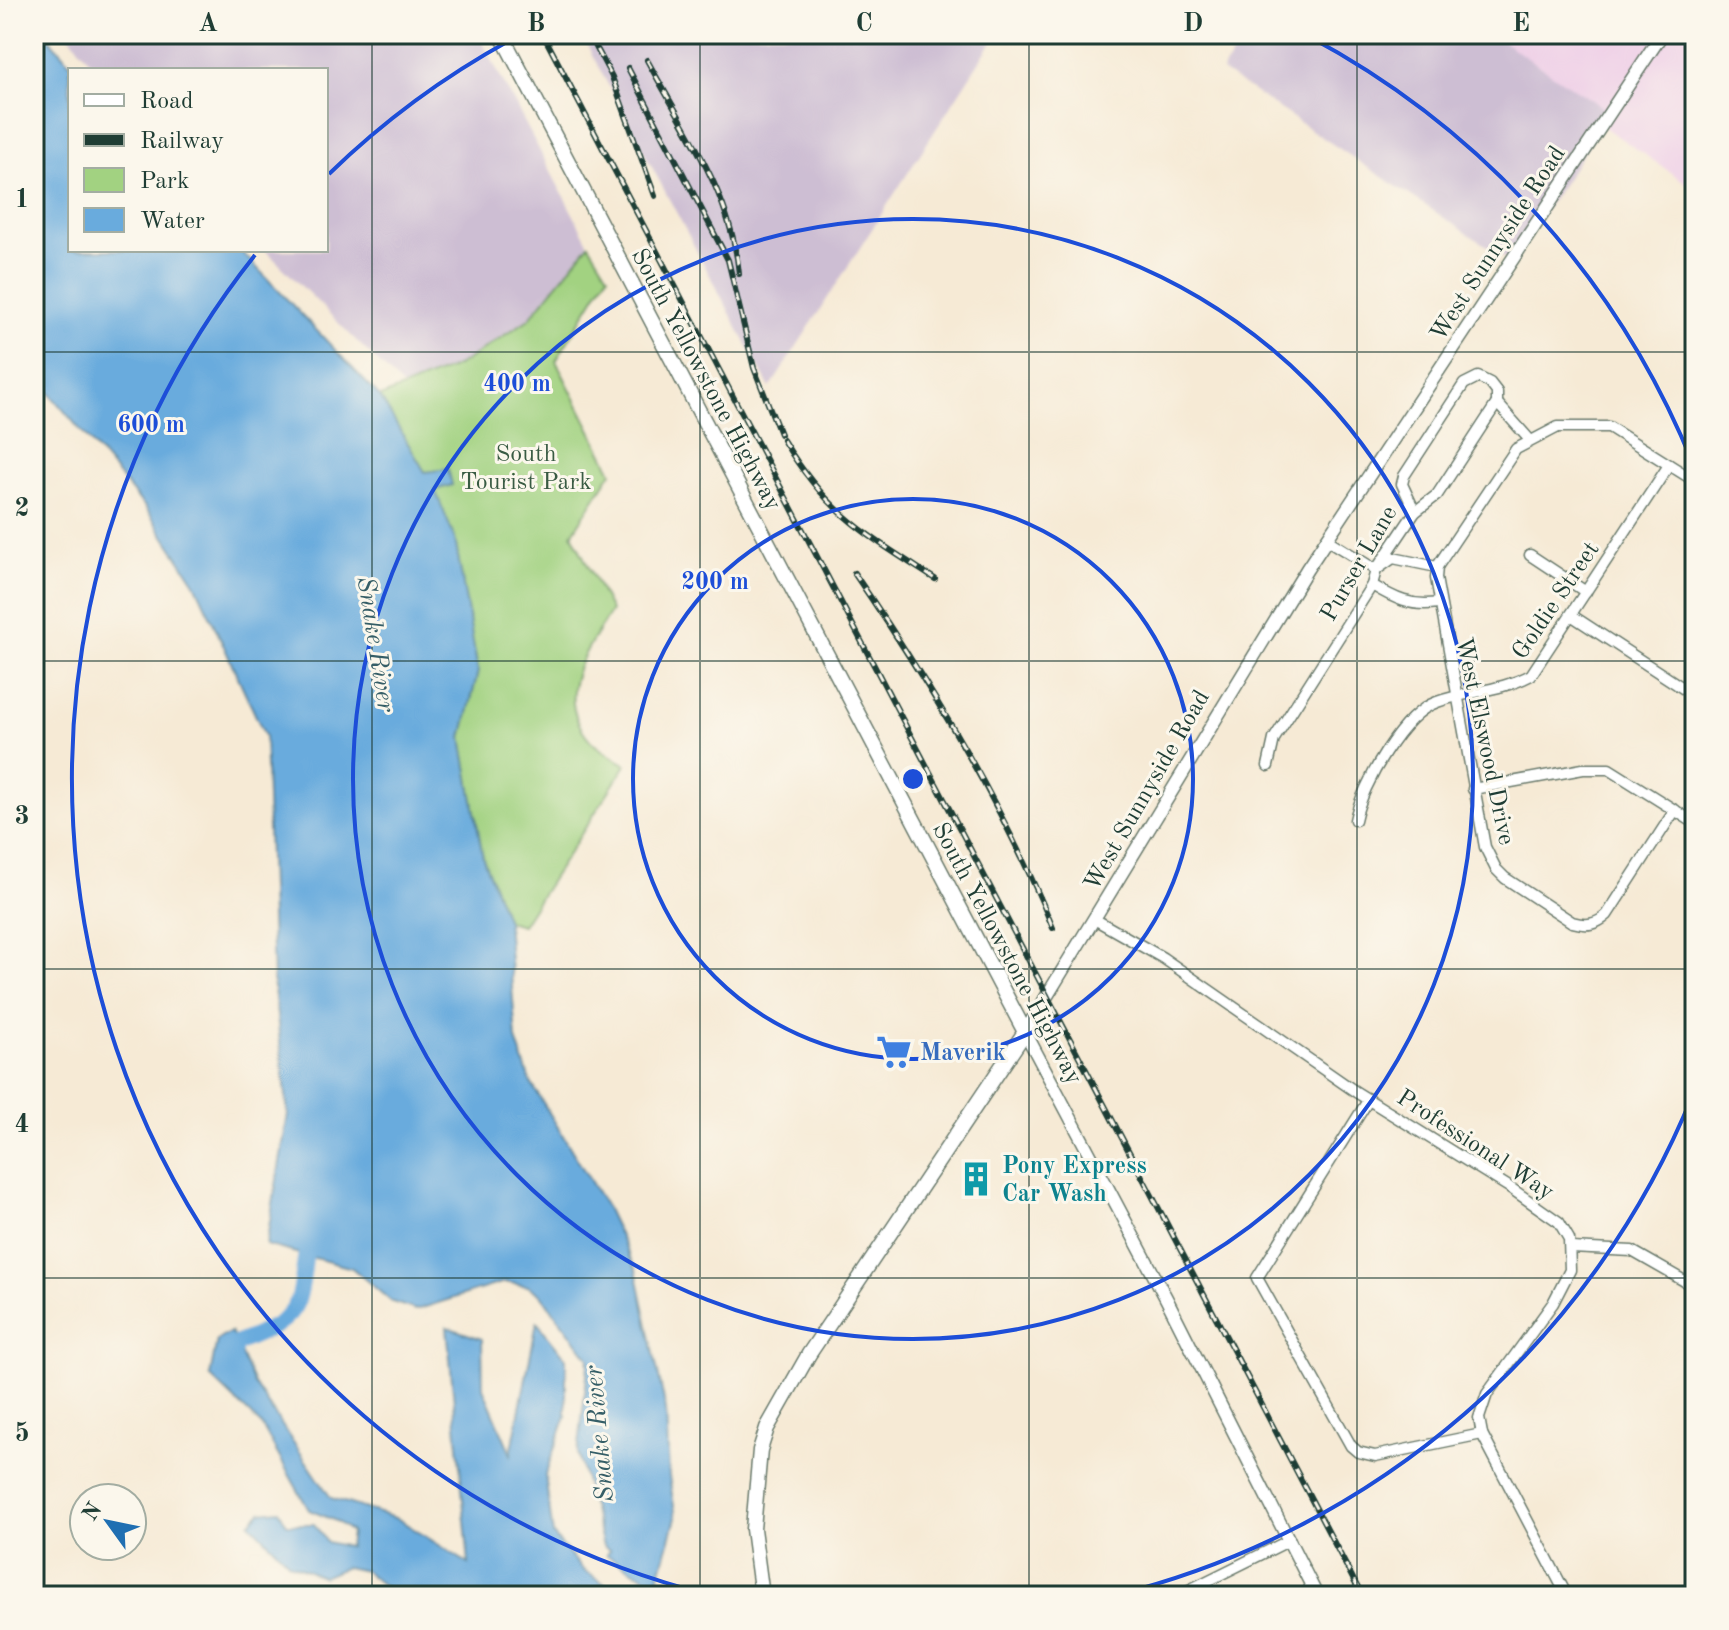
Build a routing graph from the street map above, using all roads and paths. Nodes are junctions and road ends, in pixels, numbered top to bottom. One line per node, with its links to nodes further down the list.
1 (501, 34): 24 (highway, South Yellowstone Highway)
2 (1656, 36): 8 (main road, West Sunnyside Road)
3 (1497, 403): 4 (street); 7 (street); 7 (street, Purser Lane)
4 (1529, 439): 5 (street); 10 (street)
5 (1669, 465): 6 (street); 13 (street, Goldie Street)
6 (1695, 481)
7 (1415, 512): 11 (street, Purser Lane)
8 (1329, 541): 11 (street); 23 (main road, West Sunnyside Road)
9 (1530, 555): 13 (street)
10 (1437, 567): 11 (street); 14 (street, West Elswood Drive)
11 (1376, 570): 12 (street, Purser Lane)
12 (1372, 585): 14 (street); 18 (street, Purser Lane)
13 (1586, 592): 15 (street, Goldie Street)
14 (1438, 603): 17 (street, West Elswood Drive)
15 (1571, 615): 16 (street); 17 (street, Goldie Street)
16 (1695, 696)
17 (1457, 698): 19 (street, West Elswood Drive); 21 (street, Goldie Street)
18 (1268, 766)
19 (1473, 789): 20 (street); 20 (street, West Elswood Drive)
20 (1675, 810): 22 (street)
21 (1355, 820)
22 (1695, 823)
23 (1096, 920): 24 (main road, West Sunnyside Road); 25 (street, Professional Way)
24 (1025, 1032): 29 (main road, South Yellowstone Highway); 30 (highway, West Sunnyside Road)
25 (1369, 1099): 26 (street, Professional Way); 28 (street)
26 (1571, 1248): 27 (street); 28 (street)
27 (1695, 1287)
28 (1482, 1434): 33 (street)
29 (1290, 1540): 31 (street); 32 (main road, South Yellowstone Highway)
30 (762, 1596)
31 (1177, 1596)
32 (1317, 1596)
33 (1567, 1596)

